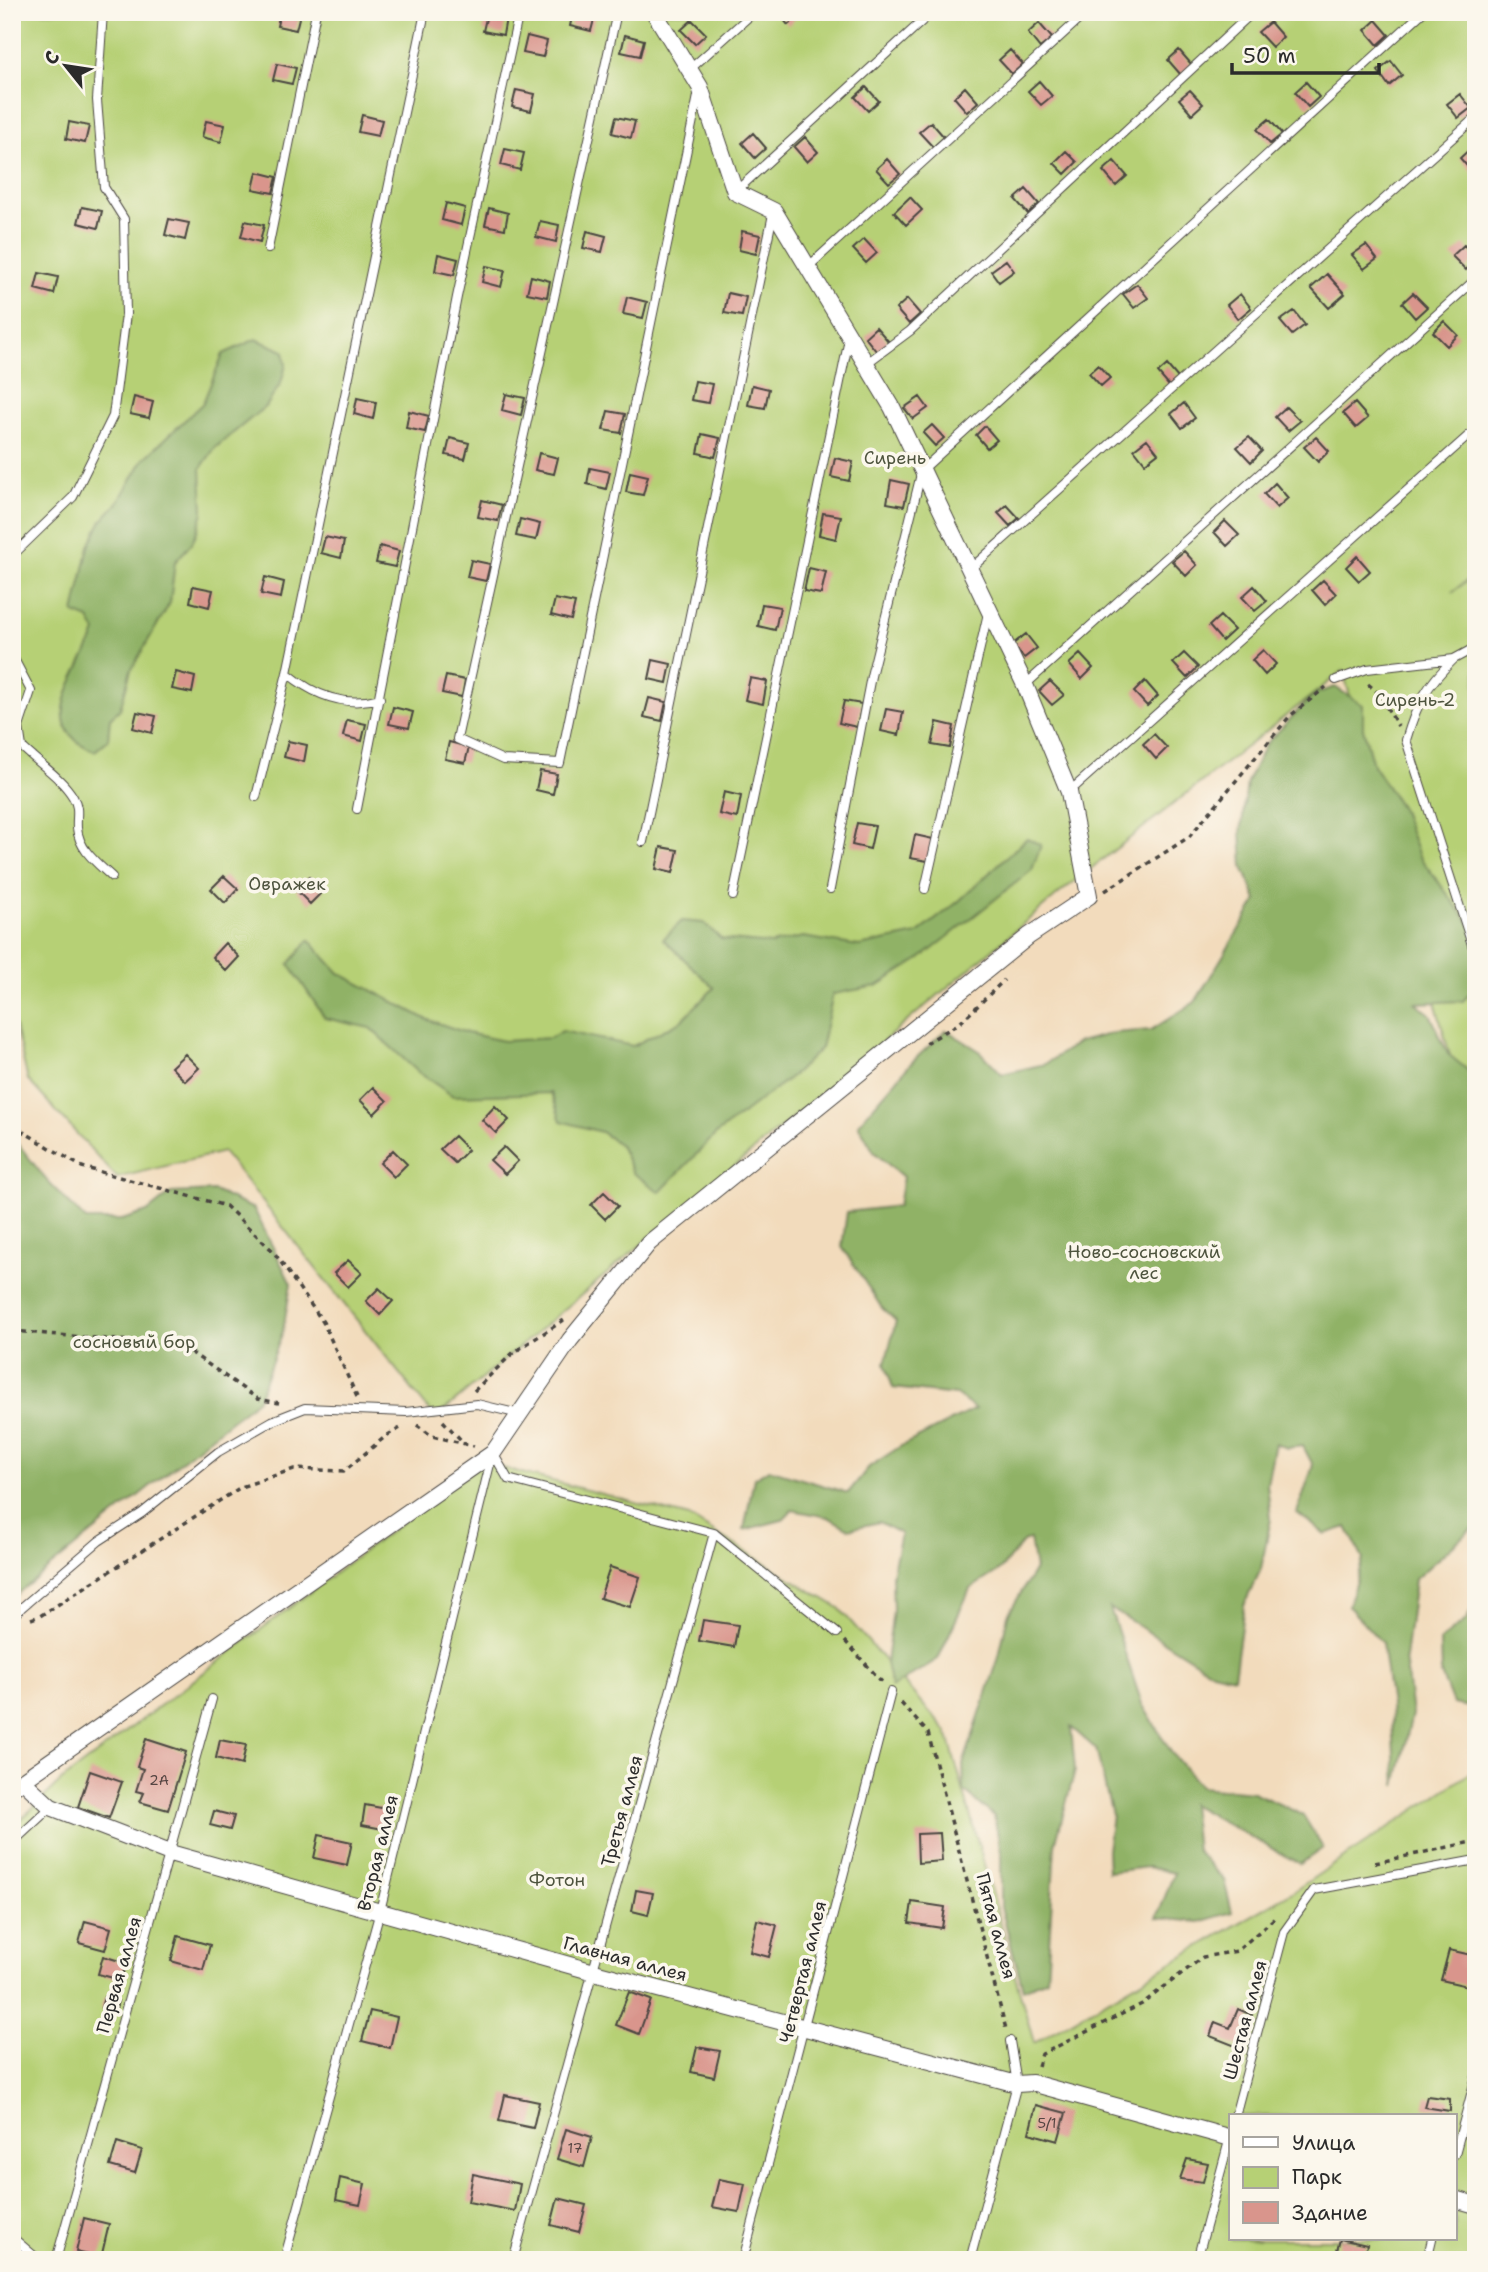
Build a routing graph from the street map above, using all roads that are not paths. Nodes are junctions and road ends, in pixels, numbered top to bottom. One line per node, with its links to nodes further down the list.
1 (103, 12): 24 (lane)
2 (316, 12): 17 (lane)
3 (425, 12): 30 (lane)
4 (519, 12): 33 (lane)
5 (617, 12): 13 (lane)
6 (654, 12): 12 (street)
7 (754, 12): 12 (lane)
8 (932, 12): 15 (lane)
9 (1087, 12): 18 (lane)
10 (1252, 12): 21 (lane)
11 (1423, 12): 23 (lane)
12 (689, 70): 13 (street)
13 (699, 87): 15 (street)
14 (1476, 117): 25 (lane)
15 (735, 192): 16 (street)
16 (774, 211): 18 (street); 38 (lane)
17 (268, 248)
18 (807, 267): 20 (street)
19 (1476, 279): 32 (lane)
20 (849, 336): 21 (street); 42 (lane)
21 (867, 363): 23 (street)
22 (1476, 429): 35 (lane)
23 (922, 470): 25 (street); 40 (lane)
24 (12, 556)
25 (970, 570): 26 (street)
26 (988, 610): 32 (street); 41 (lane)
27 (1476, 648): 29 (lane)
28 (12, 655): 34 (lane)
29 (1454, 659): 31 (lane); 43 (lane)
30 (287, 673): 33 (lane); 36 (lane)
31 (1336, 680)
32 (1025, 685): 35 (street)
33 (380, 698): 37 (lane)
34 (15, 729): 39 (lane)
35 (1069, 792): 44 (street)
36 (256, 797)
37 (357, 809)
38 (643, 842)
39 (111, 877)
40 (830, 889)
41 (925, 889)
42 (733, 896)
43 (1476, 957)
44 (520, 1414): 45 (street); 47 (lane)
45 (493, 1453): 46 (lane); 51 (street); 56 (lane, Вторая аллея)
46 (714, 1533): 48 (lane); 57 (lane, Третья аллея)
47 (17, 1621)
48 (837, 1633)
49 (891, 1692): 58 (lane, Четвертая аллея)
50 (212, 1699): 54 (lane, Первая аллея)
51 (18, 1784): 52 (street, Главная аллея)
52 (51, 1807): 53 (lane); 54 (street, Главная аллея)
53 (12, 1843)
54 (170, 1853): 56 (street, Главная аллея); 71 (lane, Первая аллея)
55 (1476, 1860): 62 (lane, Шестая аллея)
56 (380, 1911): 57 (street, Главная аллея); 72 (lane, Вторая аллея)
57 (594, 1972): 58 (street, Главная аллея); 73 (lane, Третья аллея)
58 (806, 2027): 61 (street, Главная аллея); 74 (lane, Четвертая аллея)
59 (1010, 2041): 61 (lane)
60 (1476, 2076): 65 (lane)
61 (1024, 2084): 63 (street, Главная аллея); 75 (lane)
62 (1236, 2114)
63 (1229, 2137)
64 (1229, 2141): 76 (lane)
65 (1456, 2150)
66 (1456, 2200): 67 (street)
67 (1476, 2205)
68 (12, 2237): 70 (lane)
69 (1432, 2240): 77 (lane)
70 (39, 2260)
71 (55, 2260)
72 (284, 2260)
73 (513, 2260)
74 (744, 2260)
75 (970, 2260)
76 (1197, 2260)
77 (1427, 2260)

